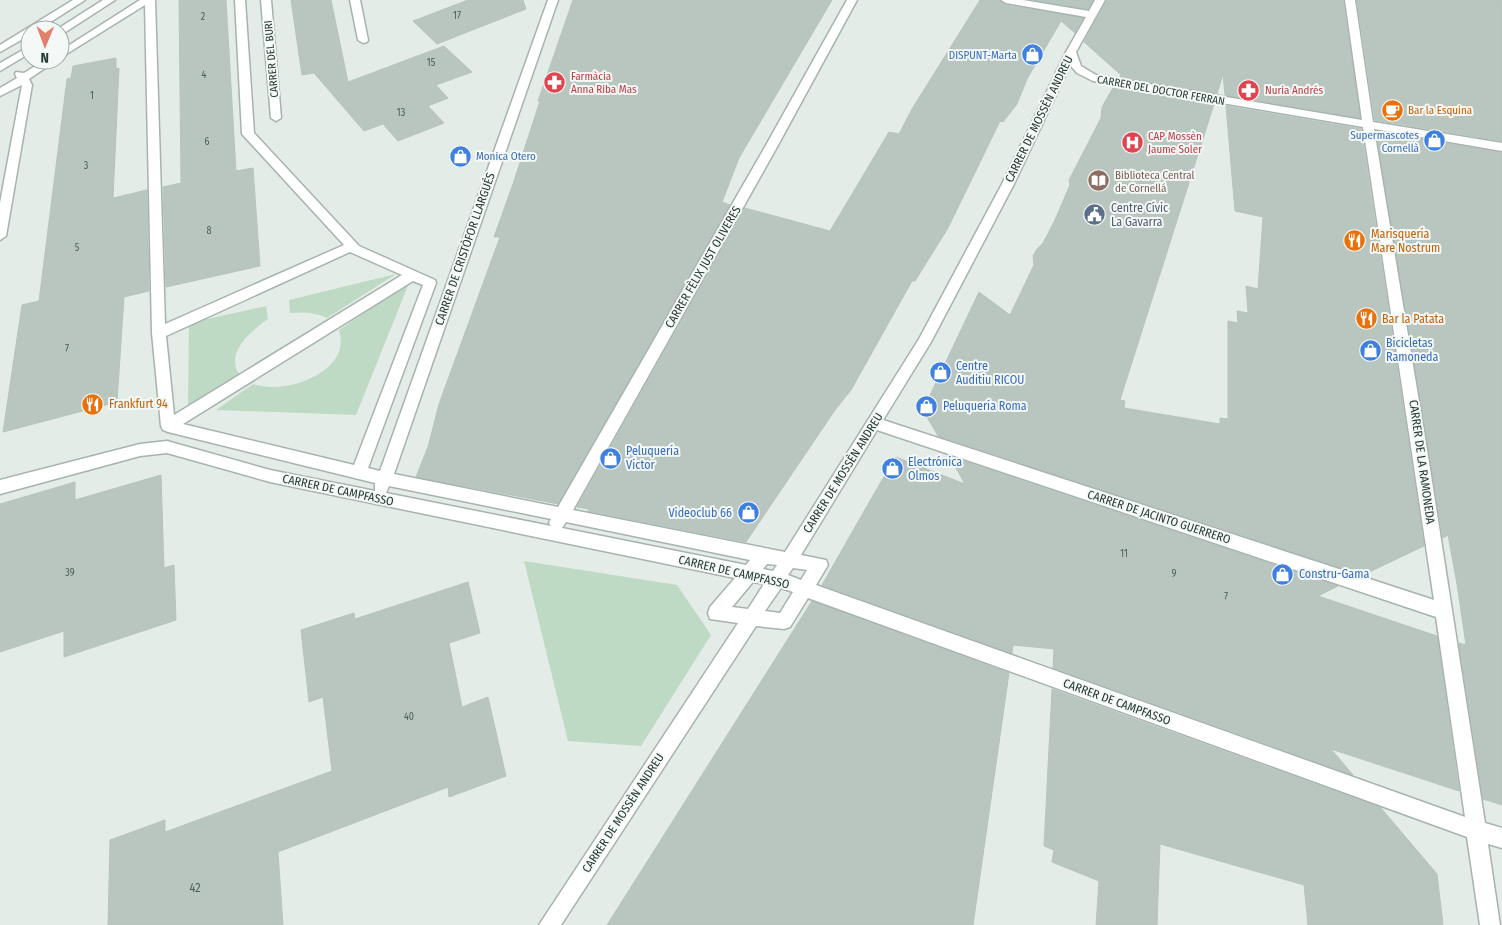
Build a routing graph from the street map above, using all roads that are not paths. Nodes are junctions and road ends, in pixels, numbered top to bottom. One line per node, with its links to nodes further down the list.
1 (80, 0): 16 (street)
2 (88, 0): 14 (street)
3 (110, 0): 14 (street)
4 (138, 0): 20 (street)
5 (148, 0): 22 (street); 37 (street)
6 (240, 0): 35 (street)
7 (266, 0): 31 (street, CARRER DEL BURI)
8 (355, 0): 19 (street)
9 (552, 0): 41 (street, CARRER DE CRISTÒFOR LLARGUÉS)
10 (852, 0): 44 (street, CARRER FÈLIX JUST OLIVERES)
11 (1006, 0): 15 (street)
12 (1100, 0): 15 (street, CARRER DE MOSSÈN ANDREU)
13 (1350, 0): 32 (street, CARRER DE LA RAMONEDA)
14 (95, 10): 17 (street)
15 (1093, 15): 23 (street, CARRER DE MOSSÈN ANDREU)
16 (47, 20)
17 (70, 25)
18 (20, 37): 21 (street)
19 (364, 40)
20 (70, 43)
21 (0, 49)
22 (70, 49)
23 (1071, 52): 32 (street, CARRER DEL DOCTOR FERRAN); 38 (street, CARRER DE MOSSÈN ANDREU)
24 (20, 55): 25 (street)
25 (0, 68)
26 (29, 70): 28 (street)
27 (33, 70): 28 (street)
28 (21, 76): 29 (street); 30 (street); 34 (street)
29 (0, 86)
30 (0, 93)
31 (276, 118)
32 (1368, 125): 33 (street, CARRER DEL DOCTOR FERRAN); 51 (street, CARRER DE LA RAMONEDA)
33 (1502, 148)
34 (0, 236)
35 (352, 246): 36 (street); 37 (street)
36 (412, 275): 39 (street); 40 (street)
37 (159, 333): 39 (street)
38 (874, 423): 47 (street, CARRER DE MOSSÈN ANDREU); 51 (street, CARRER DE JACINTO GUERRERO)
39 (168, 426): 40 (street)
40 (359, 473): 41 (street)
41 (384, 478): 43 (street, CARRER DE CRISTÒFOR LLARGUÉS); 44 (street)
42 (0, 487): 43 (street, CARRER DE CAMPFASSO)
43 (377, 498): 45 (street, CARRER DE CAMPFASSO)
44 (562, 515): 45 (street, CARRER FÈLIX JUST OLIVERES); 46 (street)
45 (551, 533): 48 (street, CARRER DE CAMPFASSO)
46 (764, 556): 47 (street); 48 (street)
47 (789, 560): 49 (street, CARRER DE MOSSÈN ANDREU); 50 (street)
48 (750, 573): 49 (street, CARRER DE CAMPFASSO); 52 (street)
49 (777, 579): 50 (street, CARRER DE CAMPFASSO); 52 (street, CARRER DE MOSSÈN ANDREU)
50 (804, 589): 52 (street); 53 (street, CARRER DE CAMPFASSO)
51 (1443, 611): 53 (street, CARRER DE LA RAMONEDA)
52 (752, 617): 55 (street, CARRER DE MOSSÈN ANDREU)
53 (1477, 831): 54 (street, CARRER DE CAMPFASSO); 56 (street, CARRER DE LA RAMONEDA)
54 (1502, 838)
55 (549, 925)
56 (1490, 925)

